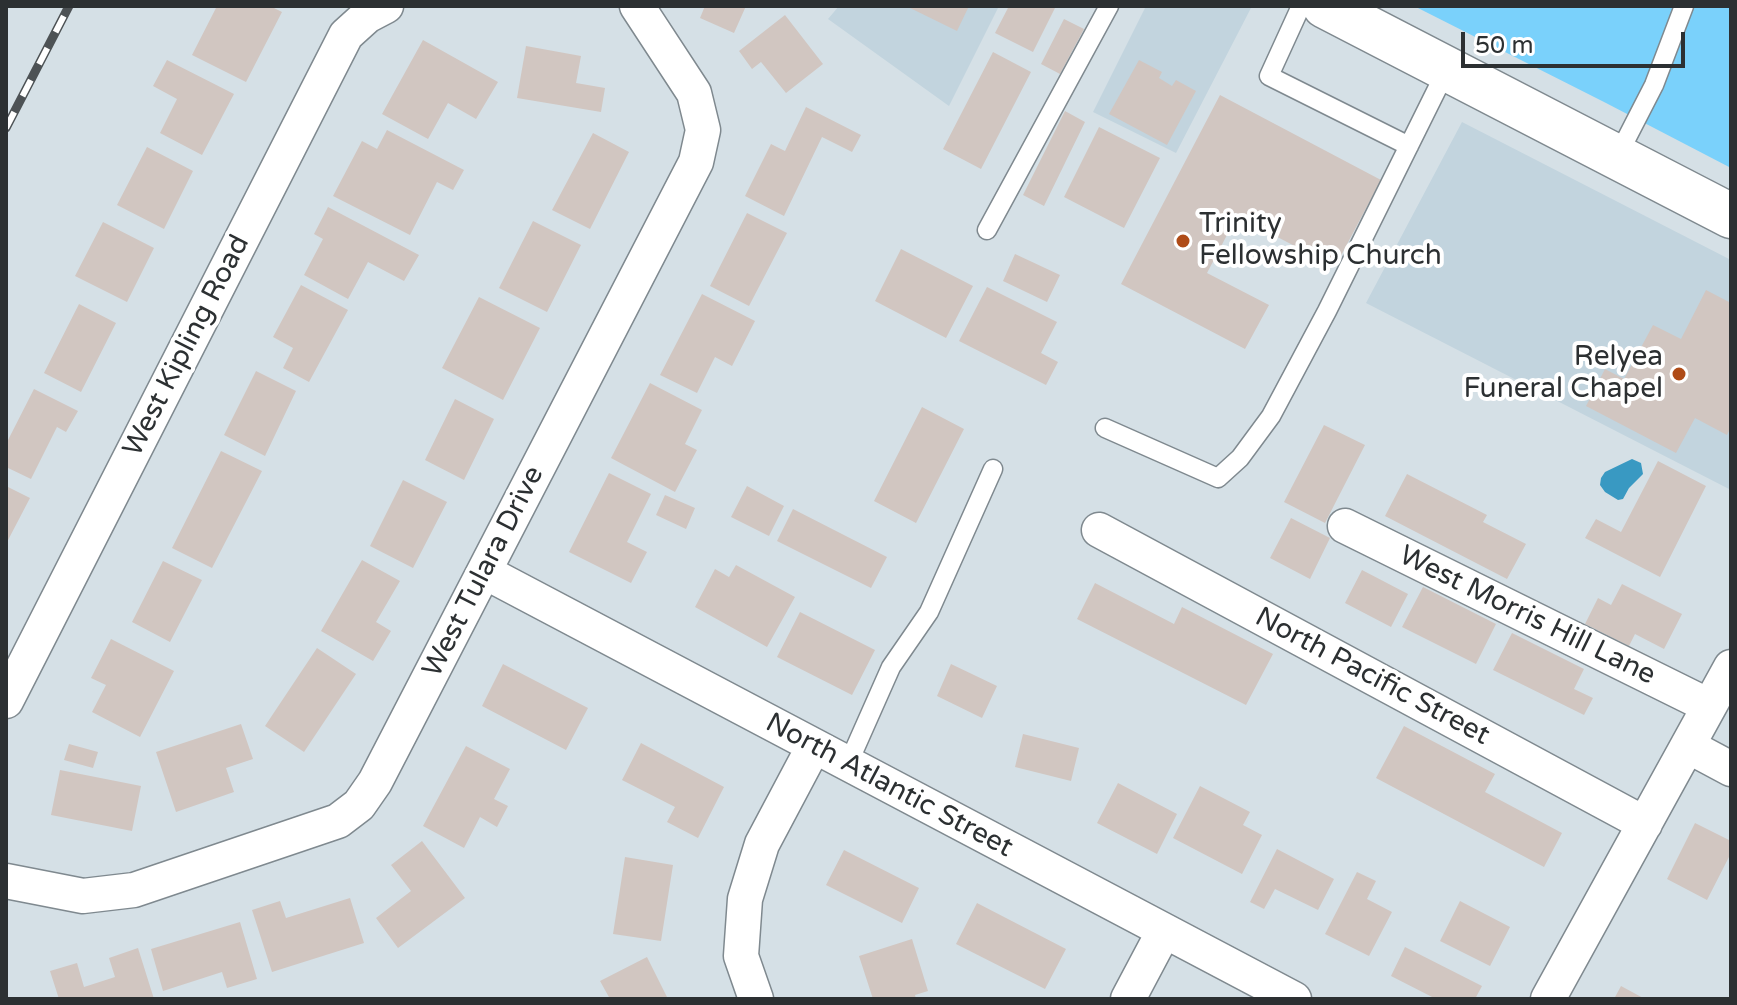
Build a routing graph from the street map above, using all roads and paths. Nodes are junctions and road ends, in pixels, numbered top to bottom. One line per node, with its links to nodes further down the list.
1 (386, 6): 18 (street, West Kipling Road)
2 (637, 6): 16 (street, West Tulara Drive)
3 (1109, 6): 11 (lane)
4 (1301, 6): 8 (lane)
5 (1325, 6): 7 (street)
6 (1684, 6): 9 (lane)
7 (1447, 69): 8 (lane); 9 (street)
8 (1409, 146): 12 (lane)
9 (1617, 157): 10 (street)
10 (1731, 216)
11 (987, 230)
12 (1105, 428)
13 (993, 469): 22 (lane)
14 (1345, 526): 19 (street, West Morris Hill Lane)
15 (1099, 530): 24 (street, North Pacific Street)
16 (485, 572): 20 (street, North Atlantic Street); 25 (street, West Tulara Drive)
17 (1731, 667): 19 (street)
18 (6, 701)
19 (1709, 706): 21 (street)
20 (814, 746): 22 (street, North Atlantic Street); 27 (street)
21 (1688, 746): 23 (street); 24 (street)
22 (848, 764): 26 (street, North Atlantic Street)
23 (1731, 769)
24 (1645, 824): 30 (street)
25 (6, 881)
26 (1164, 931): 28 (street); 29 (street, North Atlantic Street)
27 (756, 999)
28 (1128, 999)
29 (1294, 999)
30 (1548, 999)

